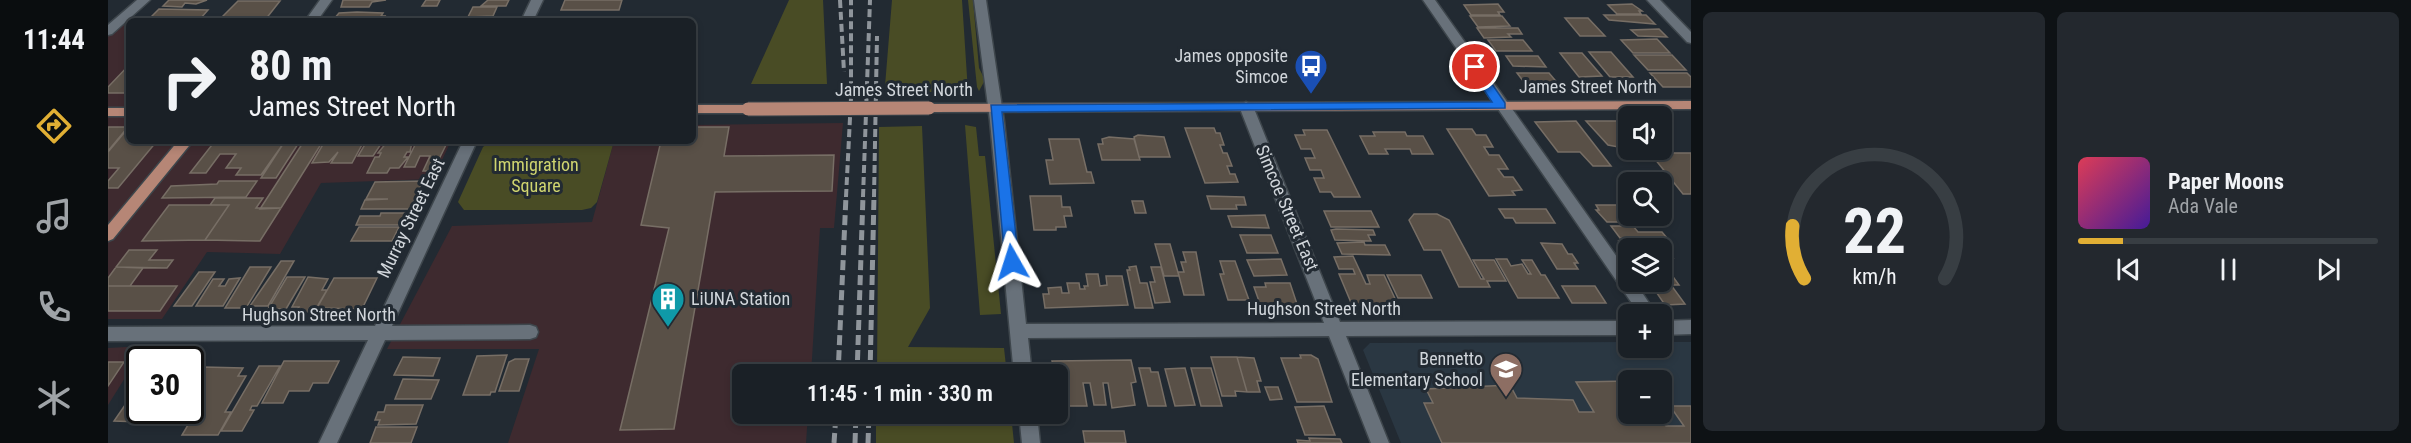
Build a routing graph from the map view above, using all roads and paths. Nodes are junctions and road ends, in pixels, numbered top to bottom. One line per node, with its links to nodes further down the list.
1 (144, 0): 10 (street)
2 (326, 0): 7 (street)
3 (537, 0): 8 (street)
4 (980, 0): 16 (street)
5 (1429, 0): 15 (street)
6 (1653, 0): 12 (street)
7 (313, 18)
8 (528, 18)
9 (108, 19): 10 (street)
10 (122, 19): 11 (street)
11 (108, 32)
12 (1691, 39)
13 (1691, 105): 15 (main road, James Street North)
14 (1246, 106): 15 (main road, James Street North); 16 (main road, James Street North); 27 (street, Simcoe Street East)
15 (1501, 106): 23 (street)
16 (996, 108): 17 (main road, James Street North, bridge); 28 (street)
17 (696, 109)
18 (108, 112): 19 (main road)
19 (126, 112)
20 (184, 144): 22 (main road)
21 (469, 144): 31 (street, Murray Street East)
22 (108, 235)
23 (1641, 304)
24 (1691, 327): 26 (street)
25 (1618, 328): 27 (street, Hughson Street North)
26 (1672, 328)
27 (1336, 329): 28 (street, Hughson Street North); 36 (street, Simcoe Street East)
28 (1019, 331): 32 (street)
29 (530, 332): 31 (street, Hughson Street North)
30 (108, 334): 31 (street, Hughson Street North)
31 (377, 334): 34 (street, Murray Street East)
32 (1022, 364)
33 (1029, 424): 35 (street)
34 (328, 443)
35 (1031, 443)
36 (1380, 443)

